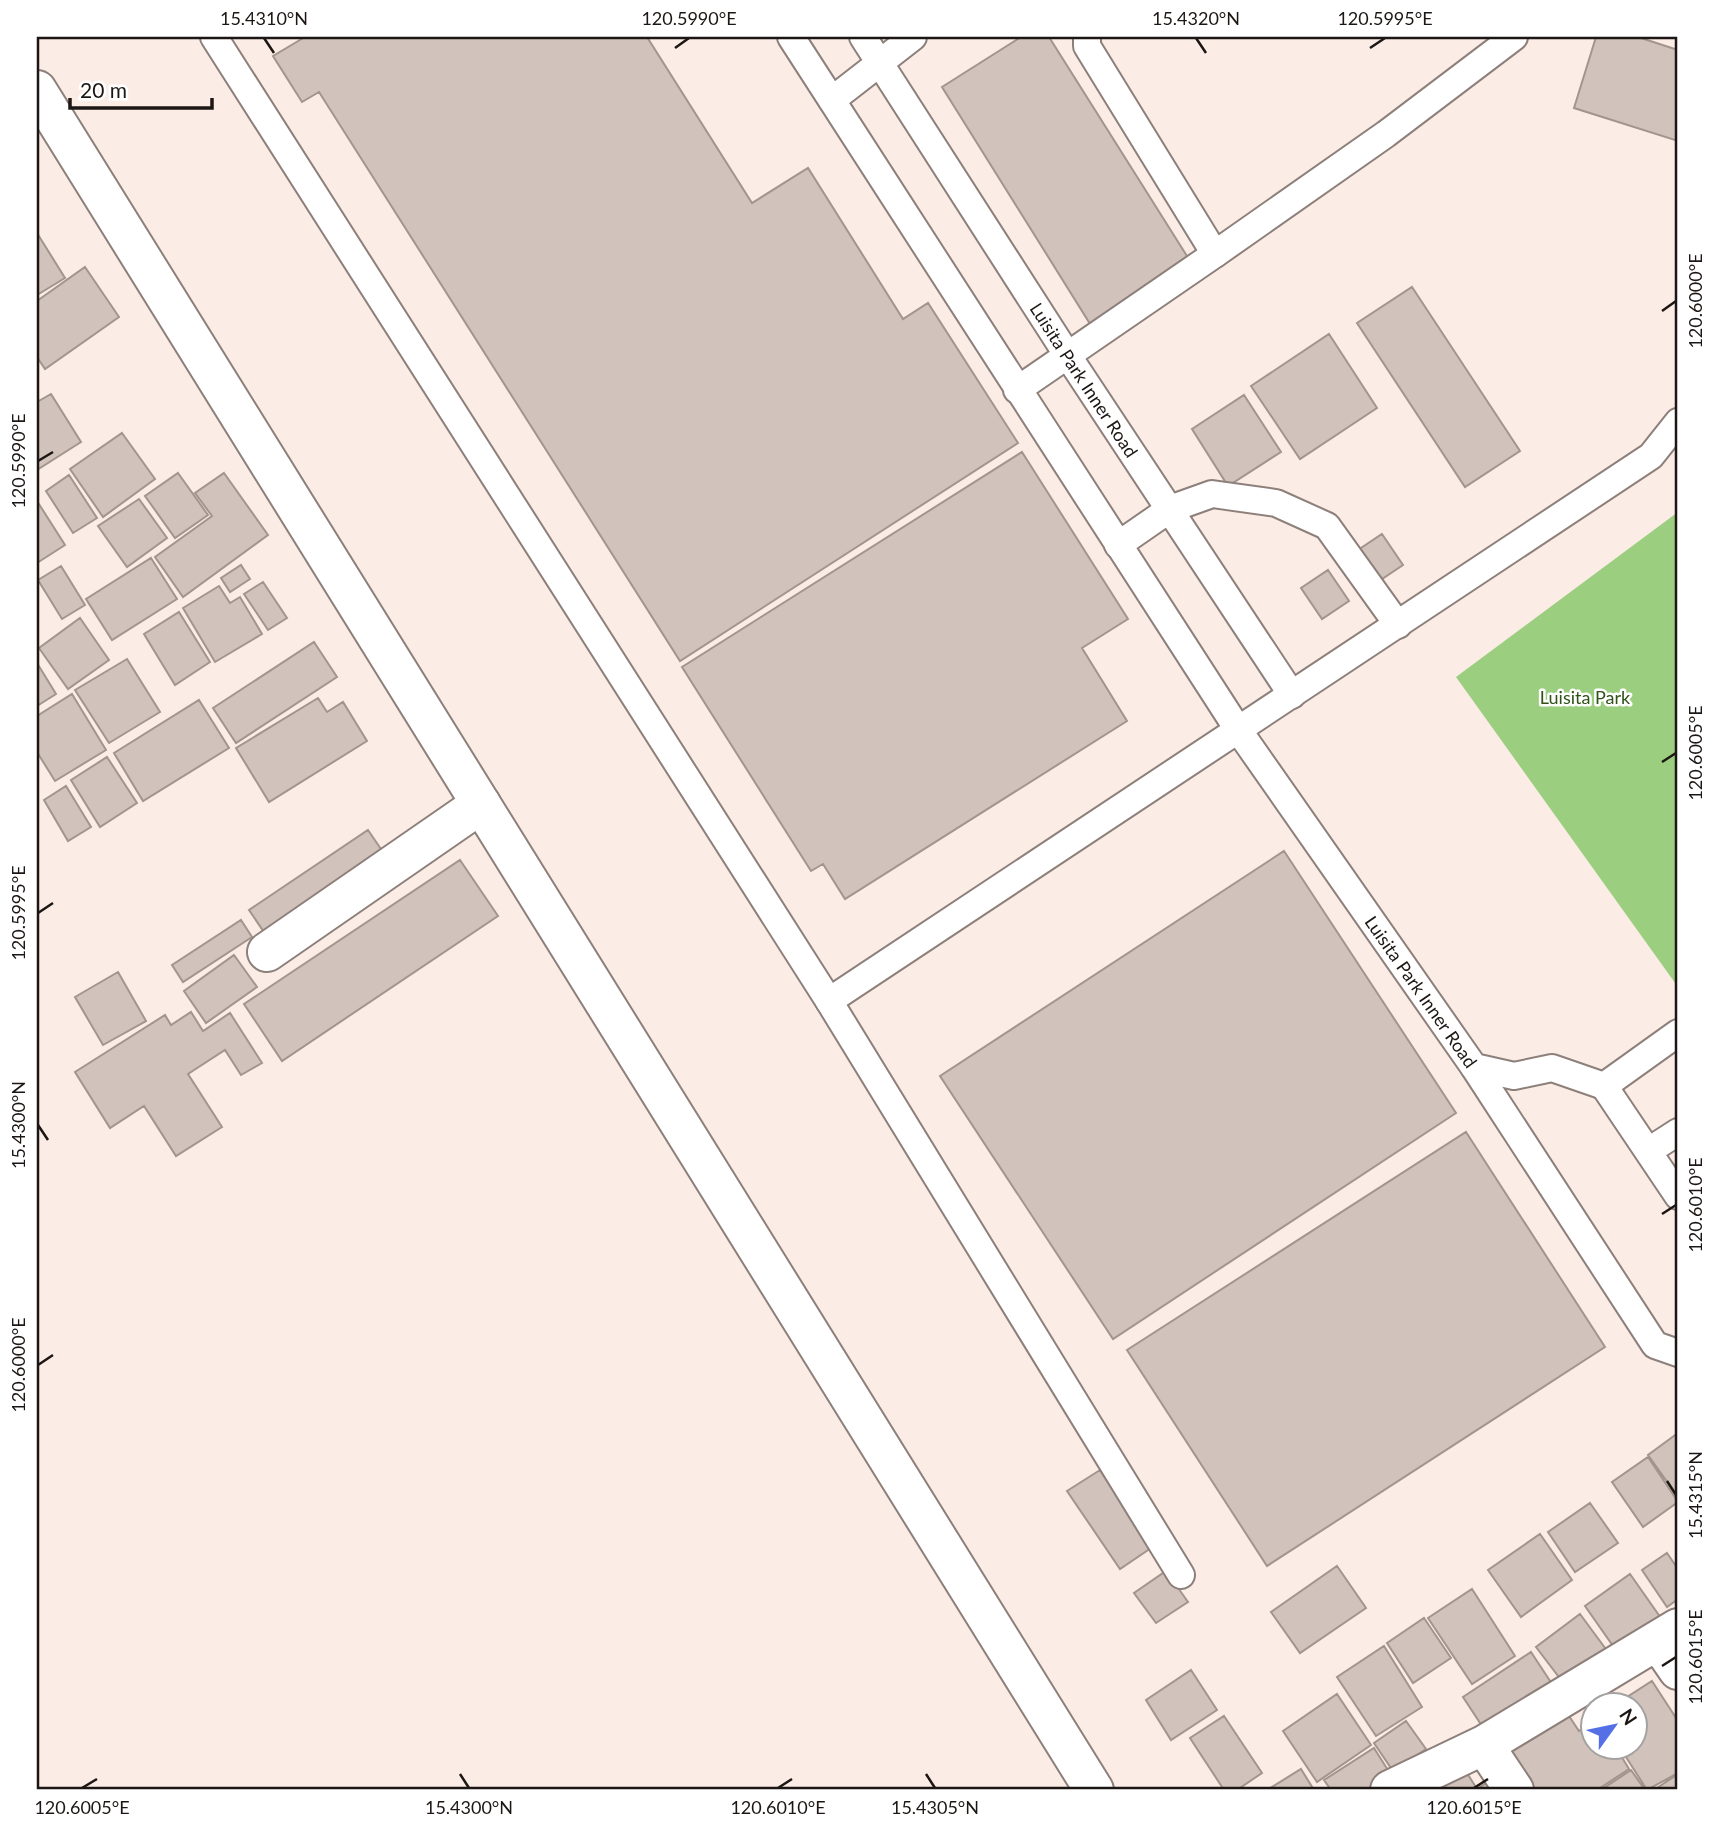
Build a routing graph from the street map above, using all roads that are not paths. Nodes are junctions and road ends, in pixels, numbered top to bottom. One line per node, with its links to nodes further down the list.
1 (215, 37): 21 (lane)
2 (791, 37): 9 (lane, Luisita Park Inner Road)
3 (863, 37): 7 (lane, Luisita Park Inner Road)
4 (913, 37): 7 (lane)
5 (1087, 37): 10 (lane)
6 (1514, 37): 10 (lane)
7 (880, 62): 9 (lane); 11 (lane, Luisita Park Inner Road)
8 (37, 90): 19 (street)
9 (832, 100): 12 (lane, Luisita Park Inner Road)
10 (1215, 254): 11 (lane)
11 (1068, 356): 12 (lane); 14 (lane, Luisita Park Inner Road)
12 (1017, 390): 15 (lane, Luisita Park Inner Road)
13 (1678, 422): 16 (lane)
14 (1170, 509): 15 (lane); 16 (lane); 17 (lane, Luisita Park Inner Road)
15 (1118, 545): 18 (lane, Luisita Park Inner Road)
16 (1398, 625): 17 (lane)
17 (1292, 695): 18 (lane)
18 (1239, 731): 21 (lane); 23 (lane, Luisita Park Inner Road)
19 (481, 804): 20 (street); 32 (street)
20 (267, 952)
21 (829, 1001): 29 (lane)
22 (1678, 1033): 24 (lane)
23 (1474, 1067): 24 (lane, Luisita Park Inner Road); 28 (lane)
24 (1604, 1086): 26 (lane)
25 (1678, 1132): 26 (lane)
26 (1650, 1150): 27 (lane)
27 (1678, 1196)
28 (1678, 1353)
29 (1181, 1575)
30 (1672, 1646): 31 (street)
31 (1484, 1745): 33 (street); 34 (street)
32 (1094, 1790)
33 (1390, 1790)
34 (1514, 1790)

